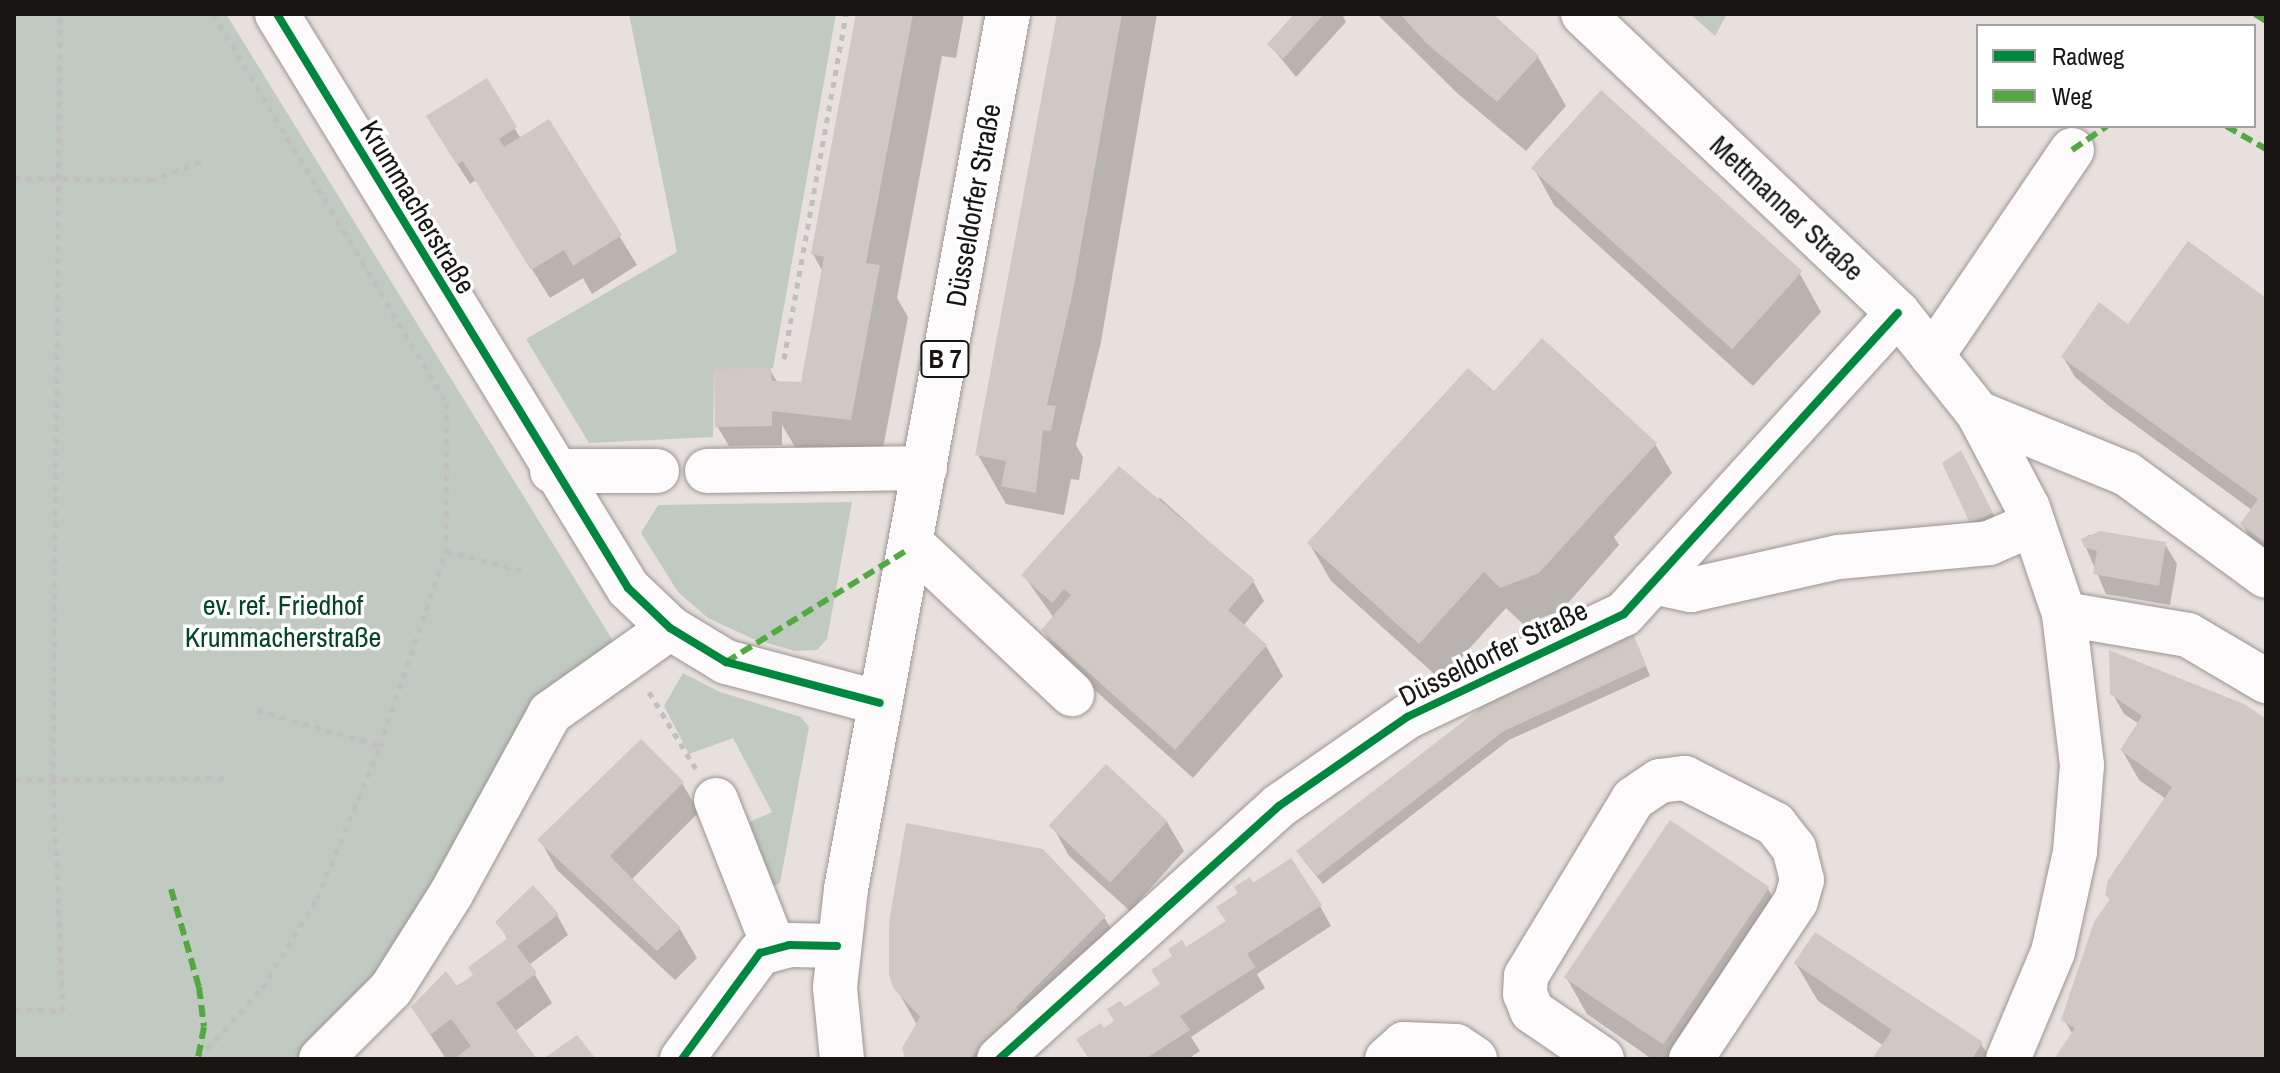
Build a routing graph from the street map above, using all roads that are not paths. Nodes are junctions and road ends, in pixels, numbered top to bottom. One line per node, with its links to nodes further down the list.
1 (277, 14): 9 (street, Krummacherstraße)
2 (1008, 14): 8 (street, Düsseldorfer Straße / B 7)
3 (1583, 14): 5 (street, Mettmanner Straße)
4 (2072, 150): 6 (street)
5 (1898, 313): 6 (street, Mettmanner Straße); 15 (street, Düsseldorfer Straße)
6 (1932, 356): 7 (street, Mettmanner Straße)
7 (1978, 413): 12 (street, Mettmanner Straße); 14 (street)
8 (925, 468): 11 (street); 13 (street, Düsseldorfer Straße / B 7)
9 (552, 471): 10 (street); 17 (street, Krummacherstraße)
10 (657, 471)
11 (707, 471)
12 (2030, 516): 15 (street); 16 (street, Mettmanner Straße)
13 (911, 543): 19 (street); 20 (street, Düsseldorfer Straße / B 7)
14 (2266, 576)
15 (1653, 582): 27 (street, Düsseldorfer Straße)
16 (2064, 614): 18 (street); 32 (street, Mettmanner Straße)
17 (670, 628): 20 (street, Krummacherstraße); 25 (street)
18 (2266, 681)
19 (1072, 694)
20 (880, 703): 22 (street, Düsseldorfer Straße / B 7)
21 (716, 800): 23 (street)
22 (837, 946): 23 (street); 26 (street, Düsseldorfer Straße / B 7)
23 (774, 947): 24 (street)
24 (701, 1047)
25 (321, 1059)
26 (842, 1059)
27 (999, 1059)
28 (1387, 1059): 29 (street)
29 (1475, 1059)
30 (1602, 1059): 31 (street)
31 (1691, 1059)
32 (2008, 1059)

